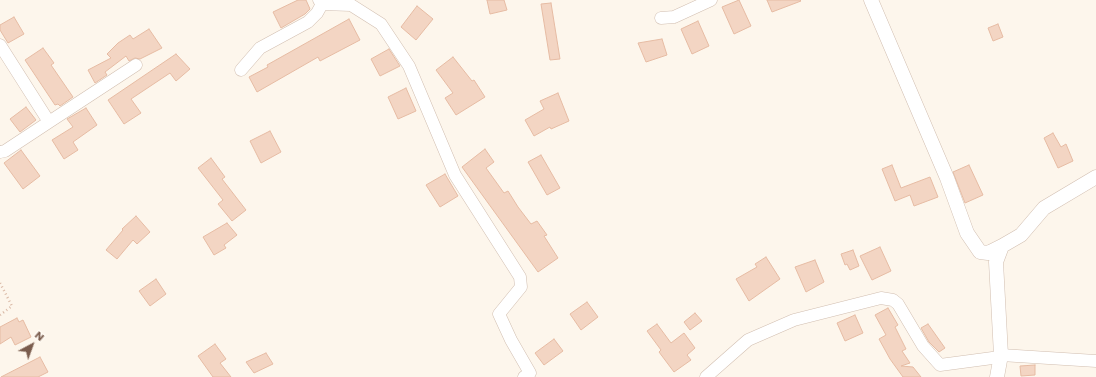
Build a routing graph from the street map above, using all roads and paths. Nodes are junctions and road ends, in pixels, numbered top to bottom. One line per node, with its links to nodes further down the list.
1 (711, 0): 4 (street)
2 (872, 0): 11 (street)
3 (321, 2): 7 (street); 16 (street)
4 (662, 18)
5 (0, 45): 8 (street)
6 (136, 64): 8 (street)
7 (241, 70)
8 (49, 122): 9 (street)
9 (0, 152)
10 (1096, 176): 11 (street)
11 (1002, 246): 14 (street)
12 (0, 283): 13 (path)
13 (0, 315)
14 (1001, 356): 15 (street); 17 (street); 18 (street)
15 (1096, 361)
16 (524, 377)
17 (706, 377)
18 (998, 377)

